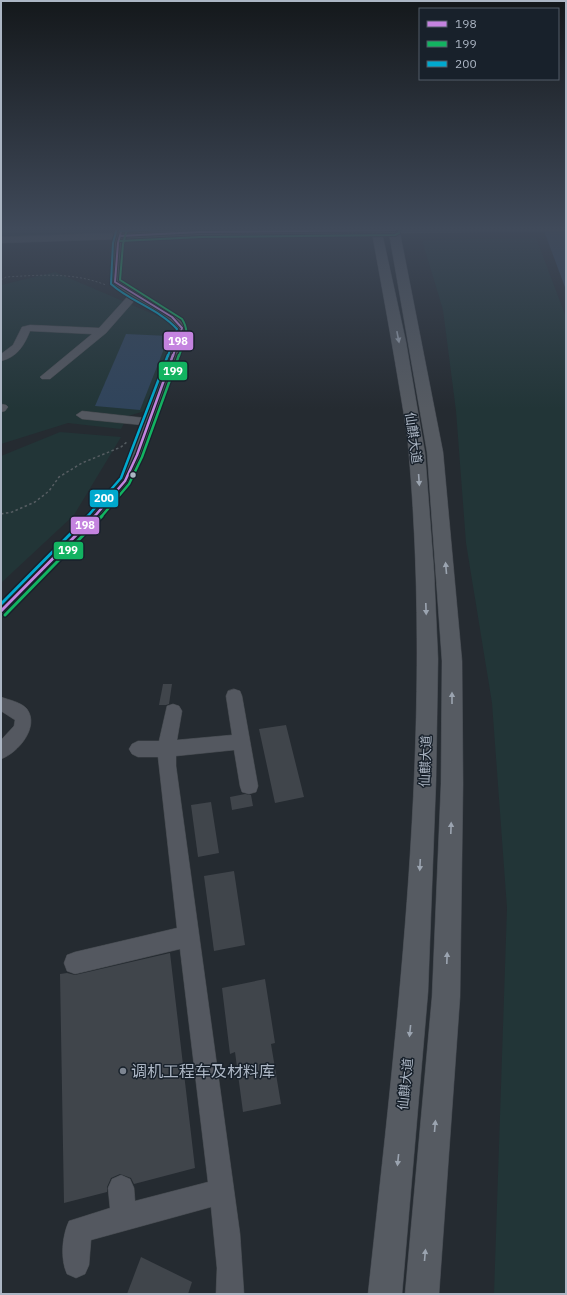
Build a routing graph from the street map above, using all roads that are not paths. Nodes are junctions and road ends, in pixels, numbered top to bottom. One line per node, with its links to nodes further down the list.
1 (122, 288): 4 (street)
2 (392, 288): 26 (main road, 仙麒大道, one-way to 26)
3 (398, 288): 27 (main road, 仙麒大道, one-way to 3)
4 (131, 298): 5 (street); 9 (street)
5 (102, 331): 6 (street); 7 (street)
6 (1, 358)
7 (46, 377)
8 (82, 415): 9 (street)
9 (144, 421): 10 (street)
10 (1, 611)
11 (234, 696): 14 (street)
12 (1, 704): 17 (street)
13 (174, 711): 16 (street)
14 (242, 742): 16 (street); 18 (street)
15 (138, 749): 16 (street)
16 (167, 749): 19 (street)
17 (1, 751)
18 (249, 786)
19 (189, 936): 20 (street); 22 (street)
20 (75, 963)
21 (121, 1188): 23 (street)
22 (221, 1190): 23 (street); 25 (street)
23 (124, 1217): 24 (street)
24 (76, 1266)
25 (230, 1294)
26 (385, 1294)
27 (422, 1294)

